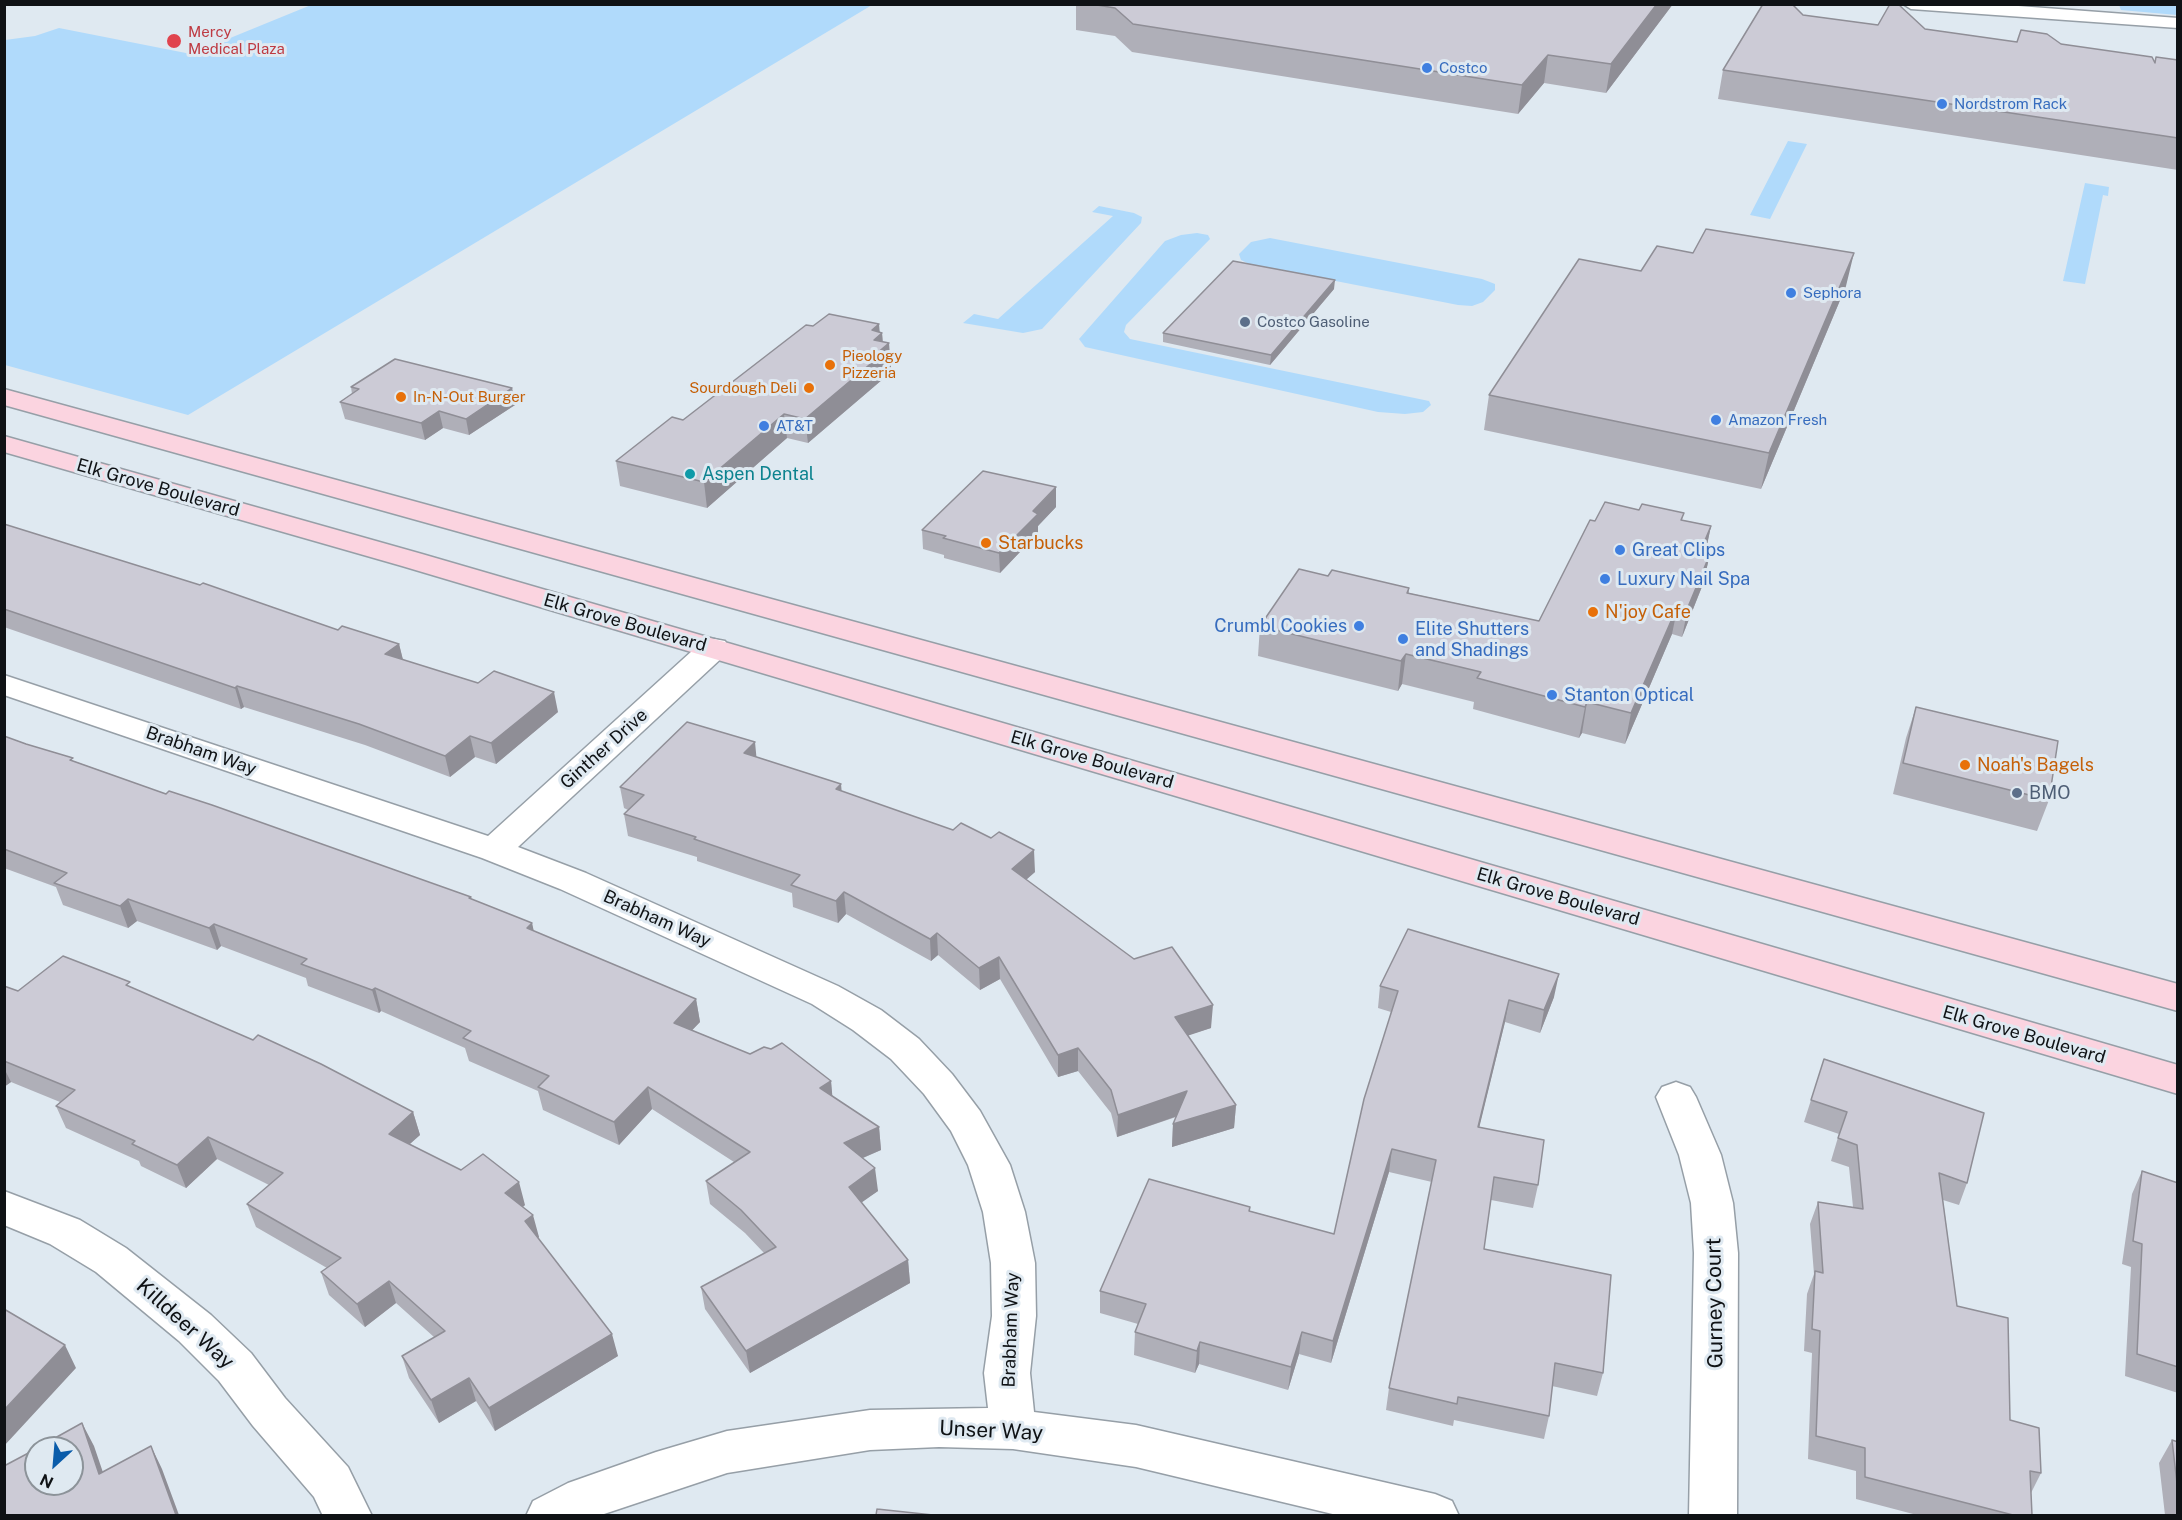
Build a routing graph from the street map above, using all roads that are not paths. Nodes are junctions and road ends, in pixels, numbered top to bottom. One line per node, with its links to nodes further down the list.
1 (1911, 4): 2 (street)
2 (2047, 16): 3 (street); 4 (street)
3 (2178, 24)
4 (2178, 34)
5 (4, 397): 10 (main road)
6 (4, 444): 7 (main road, Elk Grove Boulevard)
7 (714, 648): 9 (street, Ginther Drive); 11 (main road, Elk Grove Boulevard)
8 (4, 684): 9 (street, Brabham Way)
9 (494, 850): 14 (street, Brabham Way)
10 (2178, 998)
11 (2178, 1080)
12 (1676, 1097): 18 (street, Gurney Court)
13 (4, 1207): 15 (street, Killdeer Way)
14 (1013, 1429): 16 (street, Unser Way); 17 (street, Unser Way)
15 (348, 1515)
16 (550, 1515)
17 (1435, 1515)
18 (1713, 1515)

